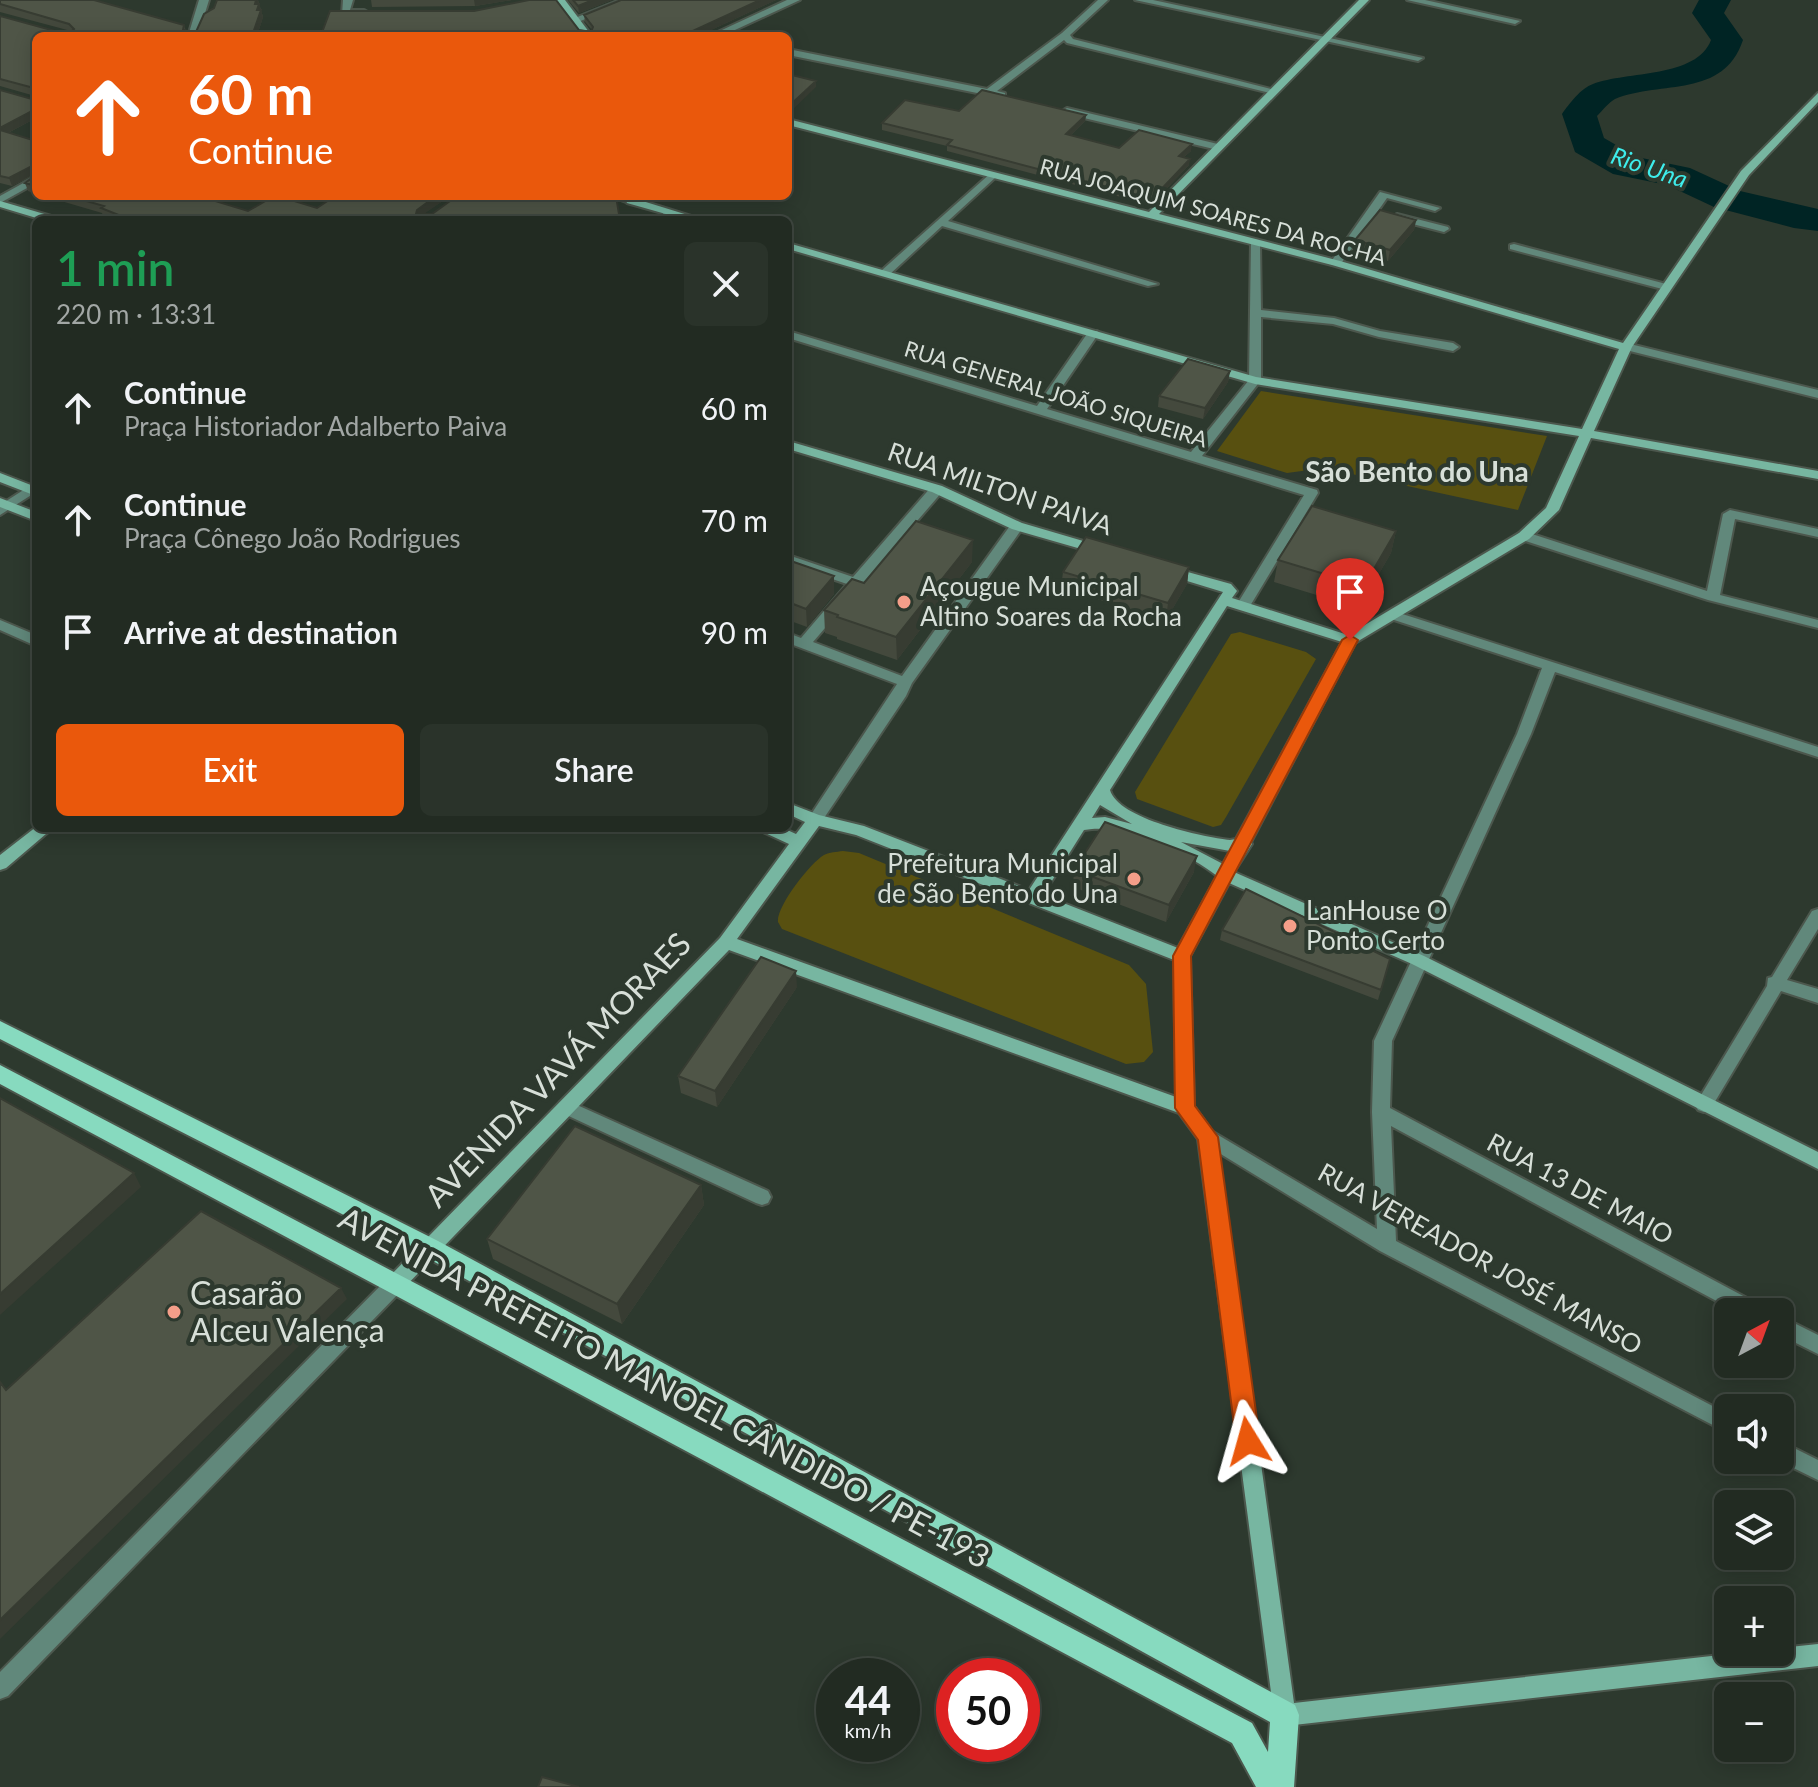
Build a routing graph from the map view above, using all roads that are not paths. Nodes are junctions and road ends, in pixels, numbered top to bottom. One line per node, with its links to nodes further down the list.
1 (204, 0): 13 (street)
2 (348, 0): 10 (street)
3 (560, 0): 11 (main road)
4 (628, 0): 11 (street)
5 (795, 0): 15 (street)
6 (1103, 0): 16 (street)
7 (1140, 0): 17 (street)
8 (1364, 0): 17 (main road)
9 (1412, 0): 12 (street)
10 (374, 13)
11 (575, 20): 14 (main road)
12 (1515, 21)
13 (194, 32)
14 (584, 32)
15 (723, 32)
16 (1065, 35): 20 (street); 21 (street)
17 (1326, 38): 19 (street); 20 (main road)
18 (792, 53): 21 (street)
19 (1418, 58)
20 (1274, 91): 26 (main road)
21 (989, 92): 23 (street)
22 (1818, 96): 46 (main road)
23 (1019, 99)
24 (1050, 107): 26 (street)
25 (792, 123): 27 (main road, RUA JOAQUIM SOARES DA ROCHA)
26 (1218, 147): 37 (main road)
27 (992, 175): 37 (main road, RUA JOAQUIM SOARES DA ROCHA); 38 (street)
28 (32, 182): 30 (street)
29 (637, 200): 33 (main road)
30 (0, 202): 34 (main road)
31 (1435, 208): 32 (street)
32 (1373, 211): 39 (street); 43 (street)
33 (671, 212): 35 (street); 36 (main road)
34 (42, 216)
35 (666, 216)
36 (685, 216)
37 (1151, 216): 40 (main road, RUA JOAQUIM SOARES DA ROCHA)
38 (940, 222): 44 (street); 45 (street)
39 (1444, 229)
40 (1255, 243): 43 (main road, RUA JOAQUIM SOARES DA ROCHA); 47 (street)
41 (792, 247): 44 (main road)
42 (1514, 247): 46 (street)
43 (1336, 263): 51 (main road, RUA JOAQUIM SOARES DA ROCHA)
44 (885, 273): 48 (main road)
45 (1152, 284)
46 (1666, 287): 51 (main road)
47 (1255, 313): 50 (street); 52 (street)
48 (1093, 333): 52 (main road); 54 (street)
49 (792, 335): 54 (street, RUA GENERAL JOÃO SIQUEIRA)
50 (1453, 347)
51 (1626, 347): 53 (street); 55 (main road)
52 (1255, 380): 55 (main road); 57 (street)
53 (1818, 394)
54 (1040, 410): 57 (street, RUA GENERAL JOÃO SIQUEIRA)
55 (1589, 434): 58 (main road); 67 (main road)
56 (792, 446): 61 (main road, RUA MILTON PAIVA)
57 (1194, 457): 74 (street, RUA GENERAL JOÃO SIQUEIRA)
58 (1818, 475)
59 (0, 477): 60 (main road)
60 (32, 489)
61 (937, 489): 65 (main road, RUA MILTON PAIVA); 71 (street)
62 (32, 491): 63 (street)
63 (3, 506): 64 (main road)
64 (32, 516)
65 (1017, 526): 68 (main road, RUA MILTON PAIVA); 83 (street)
66 (1818, 533): 72 (street)
67 (1524, 536): 72 (street); 75 (main road)
68 (1122, 557)
69 (792, 560): 71 (street)
70 (1152, 565): 73 (main road)
71 (854, 582): 81 (street)
72 (1713, 597): 77 (street)
73 (1224, 600): 74 (main road); 85 (main road)
74 (1243, 606): 80 (main road)
75 (1393, 615): 80 (main road); 82 (street)
76 (0, 624): 78 (street)
77 (1818, 624)
78 (32, 639)
79 (792, 639): 81 (street)
80 (1350, 640): 92 (main road)
81 (804, 643): 83 (street)
82 (1550, 666): 84 (street); 99 (street)
83 (905, 682): 87 (street)
84 (1818, 752)
85 (1102, 790): 88 (main road); 92 (main road)
86 (792, 810): 87 (main road)
87 (815, 820): 91 (main road, AVENIDA VAVÁ MORAES); 95 (main road)
88 (1080, 825): 94 (main road); 95 (main road)
89 (40, 832): 93 (main road)
90 (777, 832): 91 (main road)
91 (798, 841): 97 (main road, AVENIDA VAVÁ MORAES)
92 (1244, 844): 94 (main road)
93 (0, 864)
94 (1226, 875): 98 (main road); 99 (main road)
95 (1034, 896): 98 (main road)
96 (1818, 915): 100 (street)
97 (726, 942): 105 (main road, AVENIDA VAVÁ MORAES); 106 (main road)
98 (1182, 956): 106 (main road)
99 (1418, 960): 104 (main road); 107 (street)
100 (1774, 983): 101 (street); 104 (street)
101 (1818, 996)
102 (0, 1029): 112 (main road, AVENIDA PREFEITO MANOEL CÂNDIDO / PE-193)
103 (0, 1074): 113 (main road, AVENIDA PREFEITO MANOEL CÂNDIDO / PE-193)
104 (1704, 1105): 109 (main road)
105 (566, 1107): 110 (street); 112 (main road, AVENIDA VAVÁ MORAES)
106 (1185, 1108): 108 (main road)
107 (1381, 1112): 111 (street); 114 (street, RUA 13 DE MAIO)
108 (1207, 1137): 111 (street, RUA VEREADOR JOSÉ MANSO); 122 (main road)
109 (1818, 1161)
110 (762, 1197)
111 (1387, 1245): 117 (street, RUA VEREADOR JOSÉ MANSO)
112 (430, 1248): 113 (main road, AVENIDA VAVÁ MORAES); 122 (main road, AVENIDA PREFEITO MANOEL CÂNDIDO / PE-193)
113 (395, 1284): 121 (street, AVENIDA VAVÁ MORAES); 123 (main road, AVENIDA PREFEITO MANOEL CÂNDIDO / PE-193)
114 (1729, 1298)
115 (1794, 1332): 116 (street)
116 (1818, 1345)
117 (1714, 1417)
118 (1794, 1458): 119 (street)
119 (1818, 1470)
120 (1818, 1655): 122 (main road)
121 (0, 1688)
122 (1285, 1715): 124 (main road)
123 (1272, 1787)
124 (1280, 1787)

